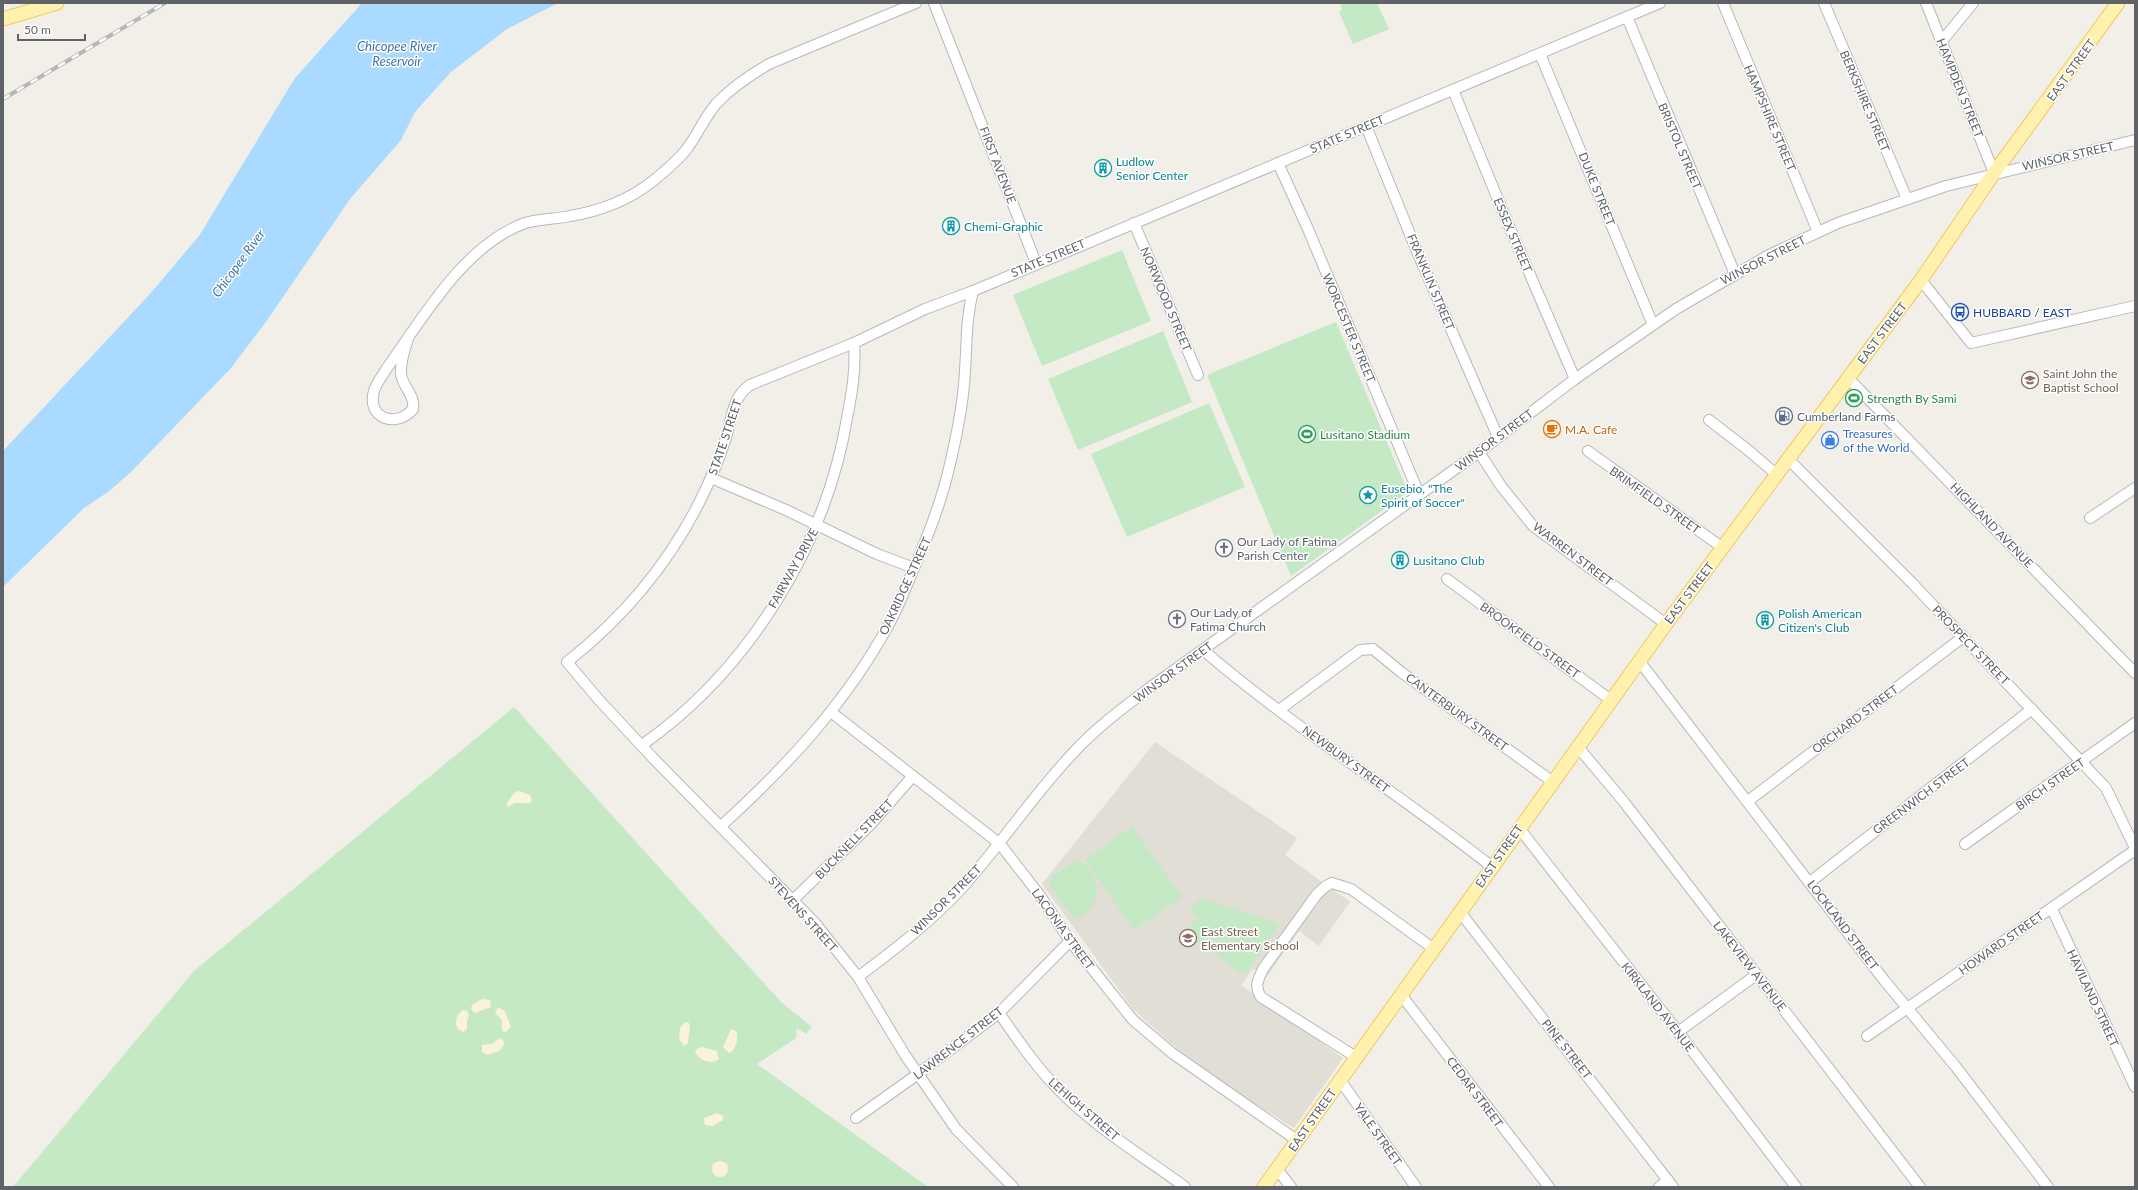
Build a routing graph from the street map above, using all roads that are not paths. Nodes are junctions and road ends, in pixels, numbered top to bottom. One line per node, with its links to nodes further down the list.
1 (57, 3): 11 (main road)
2 (916, 3): 28 (street)
3 (934, 3): 22 (street, FIRST AVENUE)
4 (1660, 3): 10 (street, STATE STREET)
5 (1723, 3): 21 (street, HAMPSHIRE STREET)
6 (1824, 3): 19 (street, BERKSHIRE STREET)
7 (1926, 3): 12 (street, HAMPDEN STREET)
8 (1973, 3): 12 (street)
9 (2118, 3): 18 (main road, EAST STREET)
10 (1627, 17): 13 (street, STATE STREET); 23 (street, BRISTOL STREET)
11 (3, 19)
12 (1942, 41): 18 (street, HAMPDEN STREET)
13 (1540, 54): 14 (street, STATE STREET); 27 (street, DUKE STREET)
14 (1453, 90): 15 (street, STATE STREET); 32 (street, ESSEX STREET)
15 (1366, 126): 17 (street, STATE STREET); 34 (street, FRANKLIN STREET)
16 (2135, 140): 18 (street, WINSOR STREET)
17 (1278, 163): 20 (street, STATE STREET); 41 (street, WORCESTER STREET)
18 (1994, 173): 19 (street, WINSOR STREET); 24 (main road, EAST STREET)
19 (1907, 199): 21 (street, WINSOR STREET)
20 (1134, 223): 22 (street, STATE STREET); 30 (street, NORWOOD STREET)
21 (1818, 232): 23 (street, WINSOR STREET)
22 (1036, 263): 25 (street, STATE STREET)
23 (1735, 274): 27 (street, WINSOR STREET)
24 (1921, 280): 26 (street); 31 (main road, EAST STREET)
25 (973, 291): 29 (street, STATE STREET); 45 (street, OAKRIDGE STREET)
26 (2135, 306)
27 (1653, 325): 32 (street, WINSOR STREET)
28 (409, 336): 28 (street)
29 (854, 343): 39 (street, STATE STREET); 43 (street, FAIRWAY DRIVE)
30 (1198, 375)
31 (1848, 378): 37 (main road, EAST STREET); 52 (street, HIGHLAND AVENUE)
32 (1575, 379): 34 (street, WINSOR STREET)
33 (1709, 420): 38 (street)
34 (1498, 437): 36 (street, WINSOR STREET)
35 (1588, 451): 44 (street, BRIMFIELD STREET)
36 (1479, 452): 41 (street, WINSOR STREET); 47 (street, WARREN STREET)
37 (1787, 458): 38 (main road, EAST STREET); 48 (street, PROSPECT STREET)
38 (1776, 474): 44 (main road, EAST STREET)
39 (711, 478): 43 (street); 50 (street, STATE STREET)
40 (2135, 488): 42 (street)
41 (1419, 494): 49 (street, WINSOR STREET)
42 (2090, 518)
43 (817, 525): 45 (street); 58 (street, FAIRWAY DRIVE)
44 (1723, 548): 47 (main road, EAST STREET)
45 (914, 568): 56 (street, OAKRIDGE STREET)
46 (1447, 579): 53 (street, BROOKFIELD STREET)
47 (1666, 624): 51 (main road, EAST STREET)
48 (1963, 637): 54 (street, PROSPECT STREET); 63 (street, ORCHARD STREET)
49 (1203, 650): 55 (street, NEWBURY STREET); 66 (street, WINSOR STREET)
50 (567, 662): 58 (street, STEVENS STREET)
51 (1640, 662): 53 (main road, EAST STREET); 63 (street, LOCKLAND STREET)
52 (2135, 673)
53 (1612, 701): 59 (main road, EAST STREET)
54 (2032, 709): 60 (street, PROSPECT STREET); 70 (street, GREENWICH STREET)
55 (1278, 710): 62 (street, CANTERBURY STREET); 69 (street, NEWBURY STREET)
56 (831, 712): 61 (street, LACONIA STREET); 64 (street, OAKRIDGE STREET)
57 (2135, 724): 60 (street, BIRCH STREET)
58 (642, 746): 64 (street, STEVENS STREET)
59 (1578, 747): 62 (main road, EAST STREET); 76 (street, LAKEVIEW AVENUE)
60 (2082, 761): 67 (street, BIRCH STREET); 68 (street, PROSPECT STREET)
61 (913, 776): 66 (street, LACONIA STREET); 71 (street, BUCKNELL STREET)
62 (1553, 782): 65 (main road, EAST STREET)
63 (1748, 801): 70 (street, LOCKLAND STREET)
64 (721, 826): 71 (street, STEVENS STREET)
65 (1519, 828): 69 (main road, EAST STREET); 81 (street, KIRKLAND AVENUE)
66 (1000, 844): 74 (street, LACONIA STREET); 77 (street, WINSOR STREET)
67 (1965, 844)
68 (2135, 849): 72 (street, HOWARD STREET)
69 (1491, 866): 73 (main road, EAST STREET)
70 (1810, 882): 79 (street, LOCKLAND STREET)
71 (793, 900): 77 (street, STEVENS STREET)
72 (2052, 909): 79 (street, HOWARD STREET); 86 (street, HAVILAND STREET)
73 (1460, 912): 75 (main road, EAST STREET); 90 (street, PINE STREET)
74 (1070, 941): 80 (street, LAWRENCE STREET); 88 (street, LACONIA STREET)
75 (1434, 948): 78 (main road, EAST STREET); 83 (street)
76 (1756, 975): 81 (street); 99 (street, LAKEVIEW AVENUE)
77 (858, 977): 84 (street, STEVENS STREET)
78 (1402, 996): 83 (main road, EAST STREET); 96 (street, CEDAR STREET)
79 (1907, 1008): 82 (street, HOWARD STREET); 100 (street, LOCKLAND STREET)
80 (999, 1013): 84 (street, LAWRENCE STREET); 92 (street, LEHIGH STREET)
81 (1678, 1032): 98 (street, KIRKLAND AVENUE)
82 (1867, 1036)
83 (1356, 1057): 85 (main road, EAST STREET)
84 (918, 1074): 87 (street, LAWRENCE STREET); 91 (street, STEVENS STREET)
85 (1340, 1080): 88 (main road, EAST STREET); 95 (street, YALE STREET)
86 (2135, 1087)
87 (856, 1118)
88 (1298, 1141): 89 (main road, EAST STREET)
89 (1277, 1169): 93 (main road, EAST STREET); 94 (street)
90 (1670, 1184): 97 (street)
91 (1013, 1187)
92 (1185, 1187)
93 (1264, 1187)
94 (1291, 1187)
95 (1416, 1187)
96 (1548, 1187)
97 (1659, 1187)
98 (1796, 1187)
99 (1920, 1187)
100 (2048, 1187)

